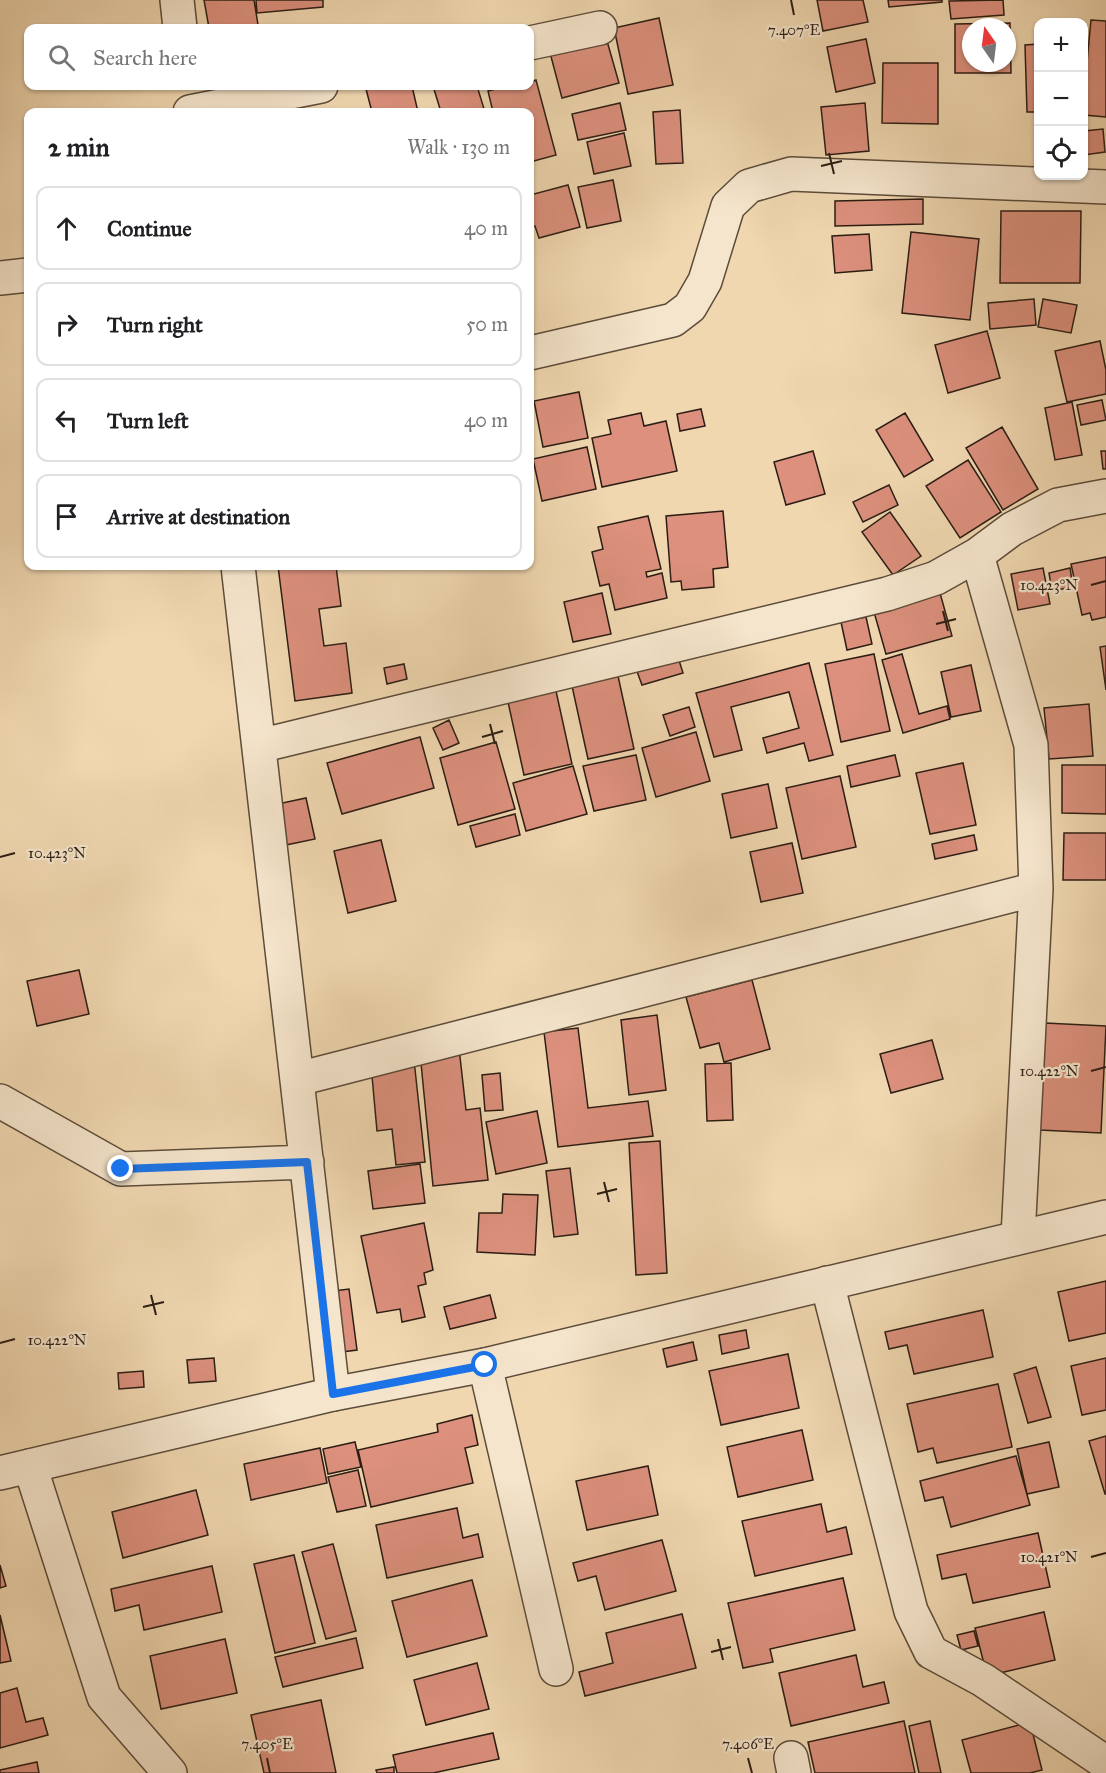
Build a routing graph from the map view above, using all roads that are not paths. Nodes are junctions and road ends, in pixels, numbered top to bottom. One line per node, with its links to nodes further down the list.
1 (177, 0): 2 (street)
2 (180, 24)
3 (600, 28): 4 (street)
4 (534, 42)
5 (186, 90): 7 (street)
6 (301, 90): 8 (street)
7 (188, 108)
8 (209, 108)
9 (1106, 187): 12 (street)
10 (24, 275): 11 (street)
11 (0, 278)
12 (534, 352)
13 (1106, 496): 14 (street)
14 (977, 555): 16 (street); 17 (street)
15 (238, 570): 16 (street)
16 (259, 746): 18 (street)
17 (1036, 889): 18 (street); 22 (street)
18 (297, 1079): 20 (street)
19 (0, 1101): 20 (street)
20 (307, 1162): 25 (street)
21 (1106, 1217): 22 (street)
22 (1018, 1237): 23 (street)
23 (827, 1283): 24 (street); 28 (street)
24 (485, 1365): 25 (street); 27 (street)
25 (333, 1394): 26 (street)
26 (15, 1469): 29 (street)
27 (556, 1669)
28 (1106, 1763)
29 (170, 1773)

